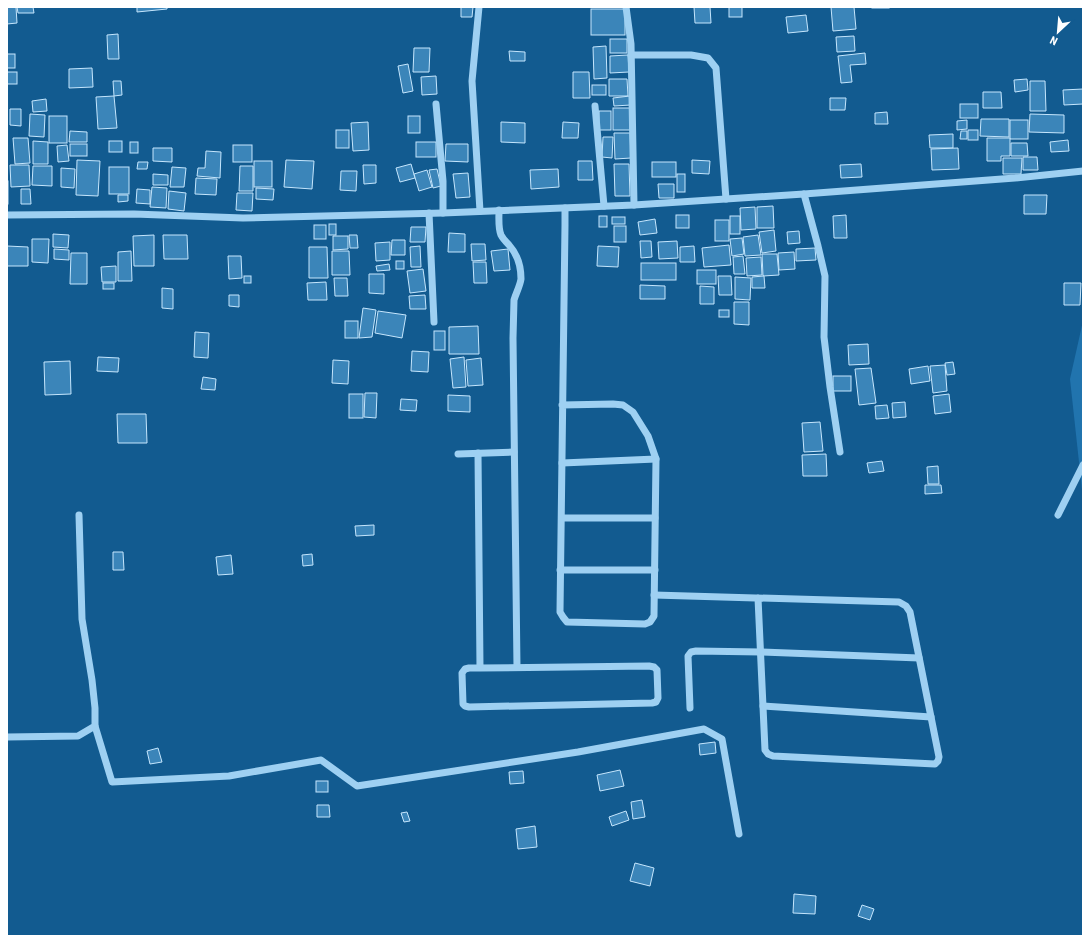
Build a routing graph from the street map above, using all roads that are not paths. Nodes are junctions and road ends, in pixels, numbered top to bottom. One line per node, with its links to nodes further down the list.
1 (479, 7): 13 (street)
2 (626, 7): 3 (street)
3 (631, 55): 8 (street); 9 (street)
4 (436, 104): 15 (street)
5 (595, 106): 10 (street)
6 (1083, 171): 7 (street)
7 (804, 194): 8 (street); 20 (street)
8 (726, 199): 9 (street)
9 (634, 205): 10 (street)
10 (604, 206): 11 (street)
11 (565, 208): 12 (street); 18 (street)
12 (499, 210): 13 (street); 19 (street)
13 (480, 211): 15 (street)
14 (429, 213): 15 (street); 16 (street); 17 (street)
15 (443, 213)
16 (7, 215)
17 (434, 322)
18 (562, 405): 23 (street); 24 (street)
19 (514, 452): 21 (street); 36 (street)
20 (840, 452)
21 (478, 453): 22 (street); 37 (street)
22 (458, 454)
23 (656, 459): 24 (street); 29 (street)
24 (562, 463): 28 (street)
25 (1083, 465): 27 (street)
26 (79, 515): 41 (street)
27 (1058, 515)
28 (562, 518): 29 (street); 30 (street)
29 (655, 518): 31 (street)
30 (560, 570): 31 (street); 32 (street)
31 (655, 570): 32 (street)
32 (654, 595): 33 (street)
33 (758, 598): 34 (street); 35 (street)
34 (761, 652): 35 (street); 38 (street); 39 (street)
35 (919, 658): 40 (street)
36 (517, 667): 37 (street); 37 (street)
37 (480, 668)
38 (763, 706): 40 (street); 40 (street)
39 (690, 708)
40 (931, 717)
41 (95, 726): 42 (street); 43 (street)
42 (7, 737)
43 (739, 834)

